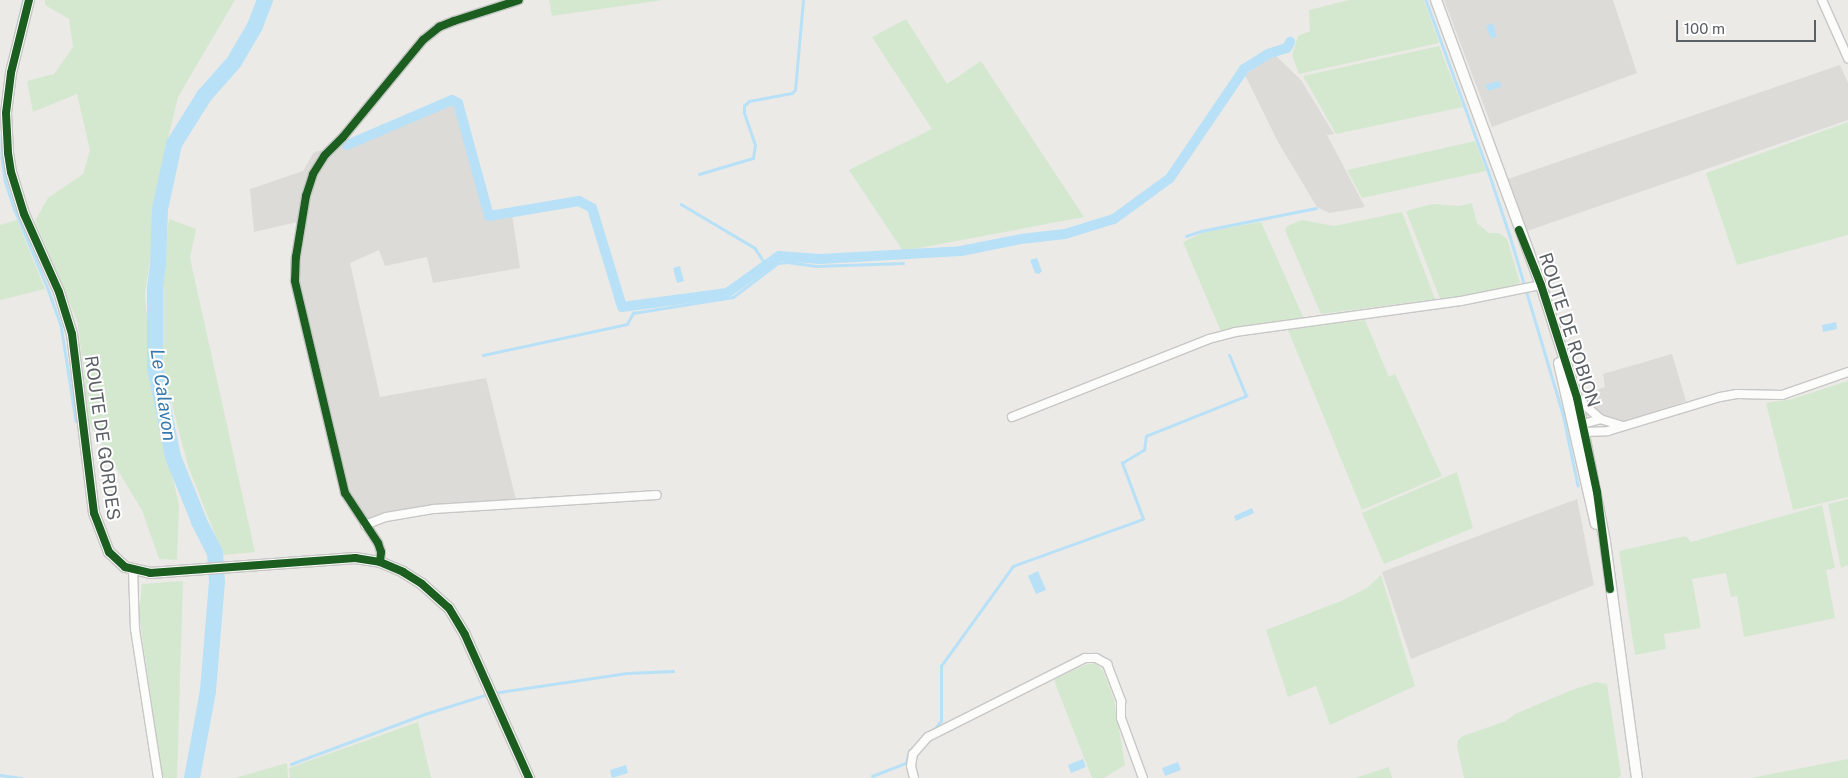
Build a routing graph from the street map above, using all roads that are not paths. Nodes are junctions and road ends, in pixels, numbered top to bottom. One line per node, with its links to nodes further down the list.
1 (28, 0): 16 (street, ROUTE DE GORDES)
2 (519, 0): 14 (street)
3 (1436, 0): 6 (street, ROUTE DE ROBION)
4 (1822, 0): 5 (street)
5 (1848, 58)
6 (1538, 286): 8 (street, ROUTE DE ROBION); 9 (street); 12 (street, ROUTE DE ROBION)
7 (1848, 372): 11 (street)
8 (1577, 398): 10 (street); 12 (street, ROUTE DE ROBION)
9 (1012, 417)
10 (1600, 419): 11 (street); 12 (street)
11 (1623, 426): 12 (street)
12 (1581, 430): 21 (street, ROUTE DE ROBION)
13 (657, 495): 14 (street)
14 (365, 526): 15 (street)
15 (380, 562): 16 (street); 18 (street)
16 (133, 570): 17 (street)
17 (158, 778)
18 (529, 778)
19 (914, 778): 20 (street)
20 (1144, 778)
21 (1637, 778)

